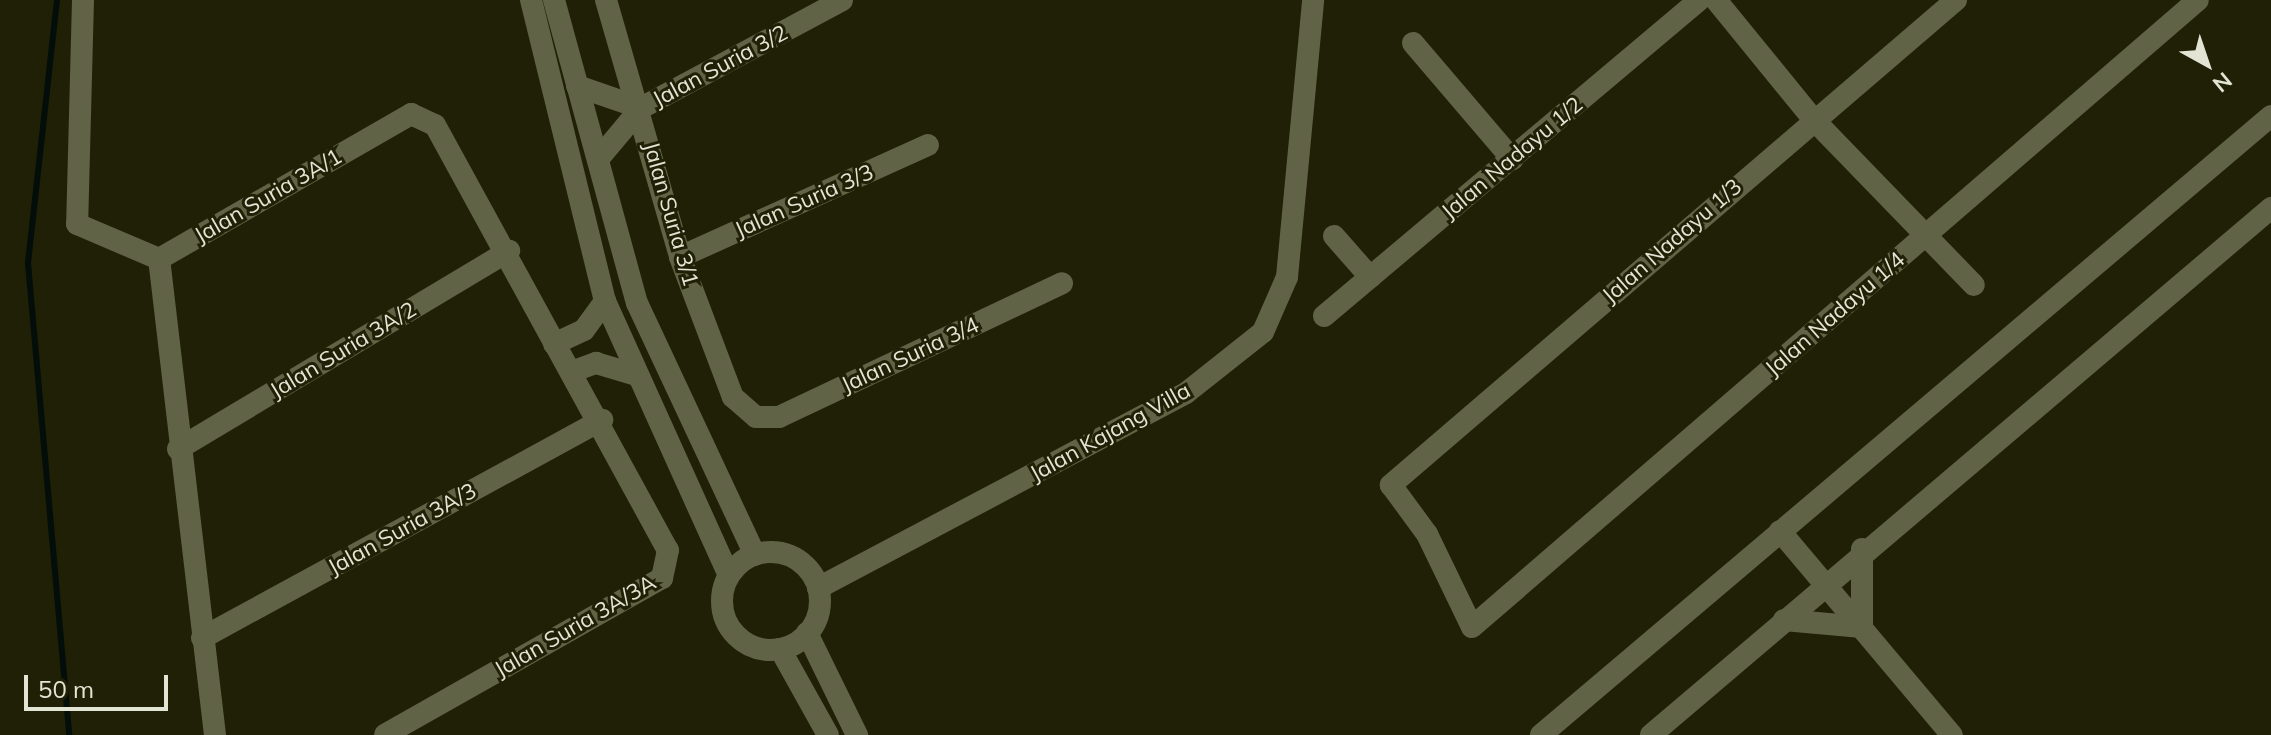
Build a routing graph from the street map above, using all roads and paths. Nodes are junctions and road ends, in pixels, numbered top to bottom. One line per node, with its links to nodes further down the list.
1 (83, 0): 24 (street)
2 (531, 0): 28 (street)
3 (554, 0): 12 (street)
4 (606, 0): 13 (street, Jalan Suria 3/1)
5 (842, 0): 13 (street, Jalan Suria 3/2)
6 (1313, 0): 41 (street, Jalan Kajang Villa)
7 (1699, 0): 18 (street, Jalan Nadayu 1/2)
8 (1716, 0): 15 (street)
9 (1956, 0): 15 (street, Jalan Nadayu 1/3)
10 (2198, 0): 21 (street, Jalan Nadayu 1/4)
11 (1413, 43): 18 (street)
12 (577, 86): 13 (street, Jalan Suria 3/2); 17 (street)
13 (641, 108): 17 (street, Jalan Suria 3/2); 23 (street, Jalan Suria 3/1)
14 (2271, 116): 36 (street)
15 (1813, 119): 21 (street); 43 (street, Jalan Nadayu 1/3)
16 (928, 145): 23 (street, Jalan Suria 3/3)
17 (600, 157): 38 (street)
18 (1512, 159): 25 (street, Jalan Nadayu 1/2)
19 (2271, 208): 37 (street)
20 (1334, 236): 25 (street)
21 (1924, 237): 27 (street); 43 (street, Jalan Nadayu 1/4)
22 (509, 251): 24 (street, Jalan Suria 3A/1); 30 (street, Jalan Suria 3A/1); 35 (street, Jalan Suria 3A/2)
23 (680, 257): 33 (street, Jalan Suria 3/1)
24 (159, 259): 35 (street)
25 (1370, 277): 29 (street, Jalan Nadayu 1/2)
26 (1062, 283): 33 (street, Jalan Suria 3/4)
27 (1974, 285)
28 (605, 301): 30 (street); 32 (street)
29 (1324, 316)
30 (554, 344): 31 (street, Jalan Suria 3A/3A)
31 (571, 372): 32 (street); 34 (street, Jalan Suria 3A/3A)
32 (636, 375): 39 (street)
33 (756, 417)
34 (602, 420): 46 (street, Jalan Suria 3A/3); 49 (street, Jalan Suria 3A/3A)
35 (178, 449): 46 (street)
36 (1780, 531): 40 (street); 52 (street)
37 (1862, 549): 40 (street); 44 (street)
38 (755, 555): 39 (street); 41 (street)
39 (729, 575): 47 (street)
40 (1823, 582): 42 (street); 44 (street)
41 (818, 588): 45 (street)
42 (1784, 620): 44 (street); 53 (street)
43 (1472, 627)
44 (1862, 627): 54 (street)
45 (807, 633): 47 (street); 51 (street)
46 (202, 638): 48 (street)
47 (780, 649): 50 (street)
48 (215, 735)
49 (385, 735)
50 (828, 735)
51 (857, 735)
52 (1541, 735)
53 (1651, 735)
54 (1952, 735)

